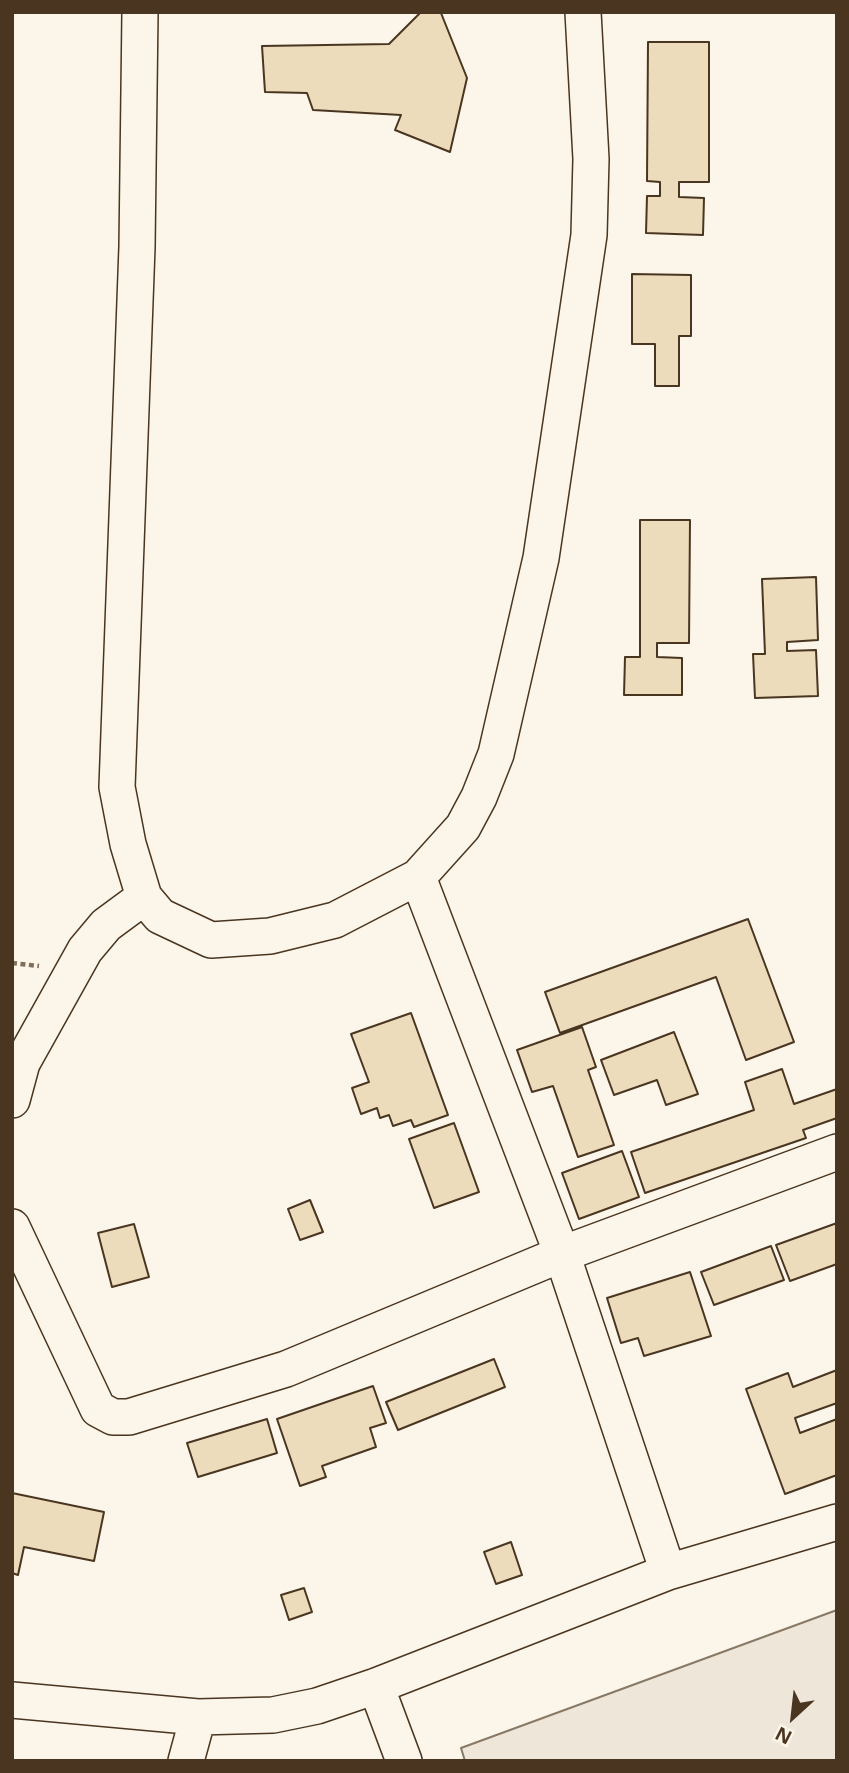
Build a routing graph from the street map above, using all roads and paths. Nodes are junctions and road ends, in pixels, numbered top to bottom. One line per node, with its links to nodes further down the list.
1 (140, 12): 4 (street)
2 (583, 12): 3 (street)
3 (418, 877): 4 (street); 8 (street)
4 (144, 897): 5 (street)
5 (12, 1100)
6 (837, 1152): 8 (street)
7 (12, 1227): 8 (street)
8 (562, 1254): 10 (street)
9 (837, 1522): 10 (street)
10 (668, 1572): 11 (street)
11 (376, 1686): 13 (street); 15 (street)
12 (12, 1700): 13 (street)
13 (198, 1717): 14 (street)
14 (186, 1761)
15 (404, 1761)

